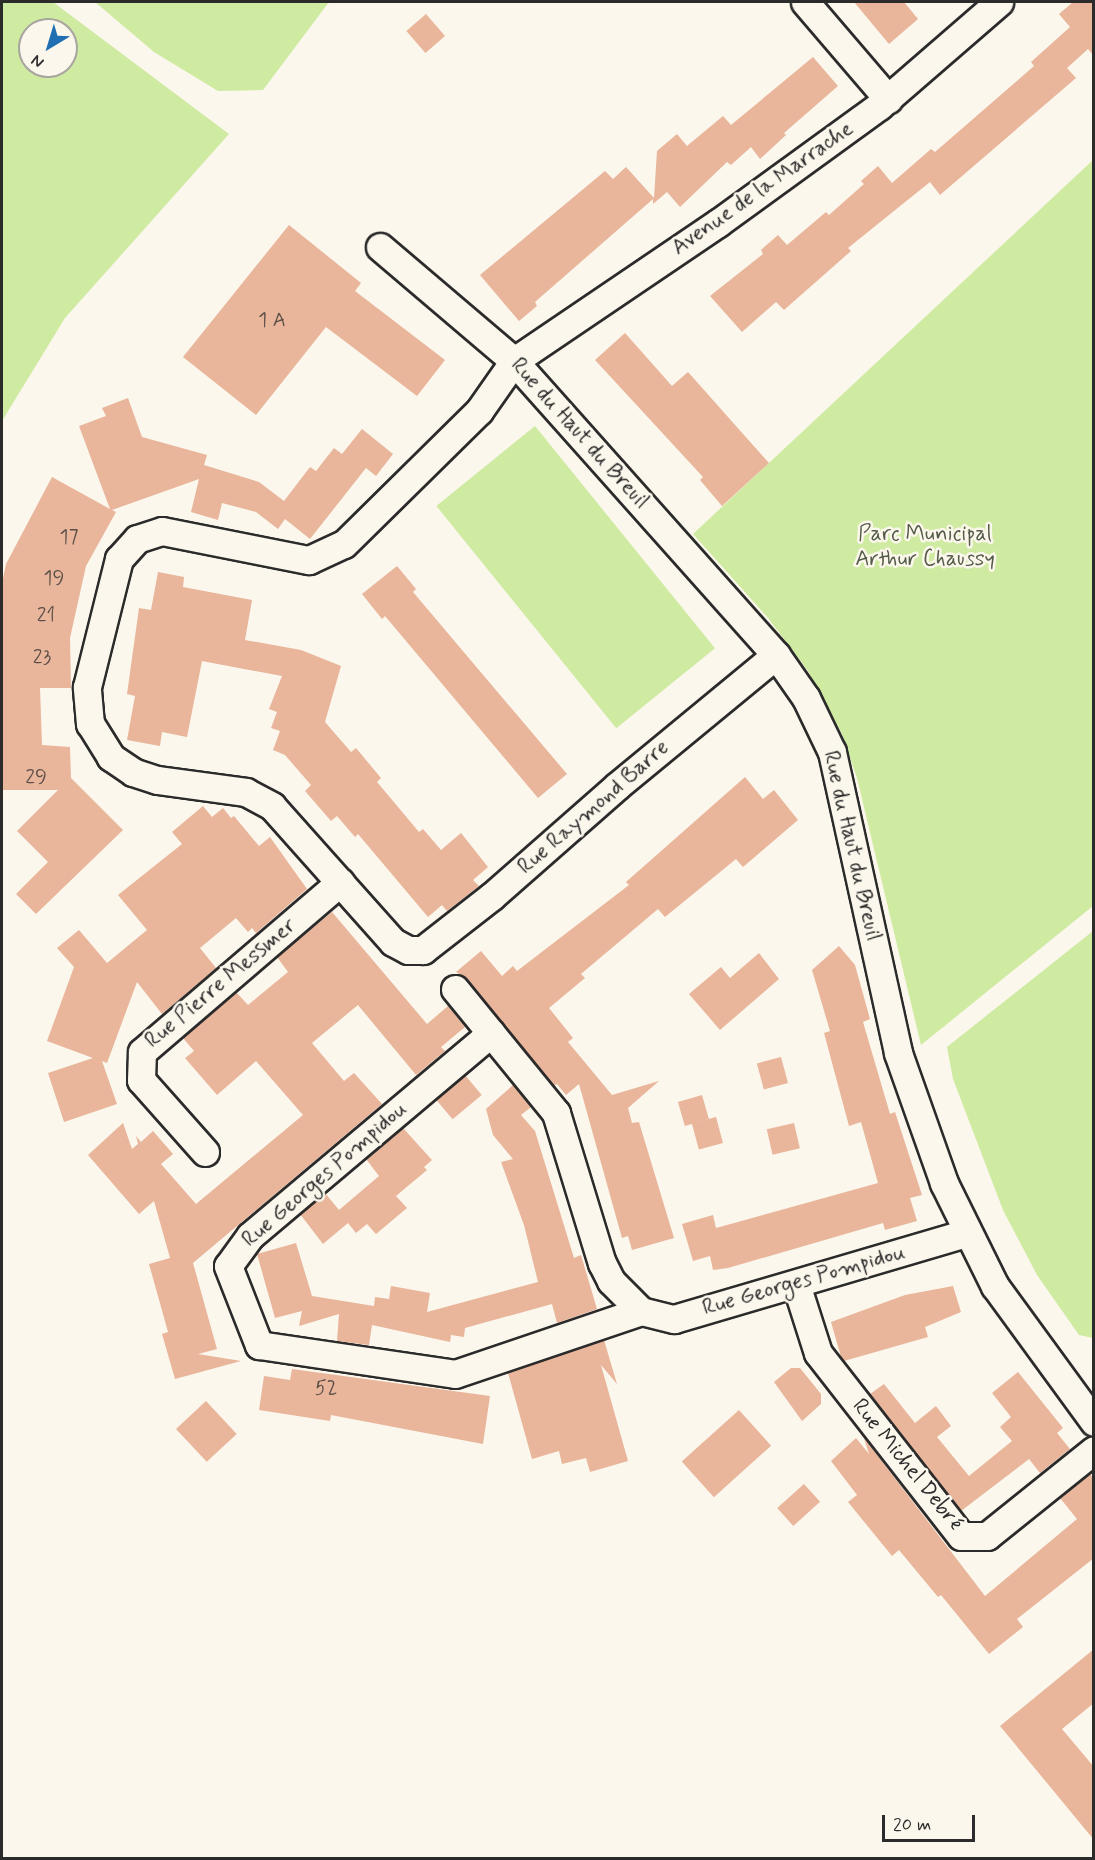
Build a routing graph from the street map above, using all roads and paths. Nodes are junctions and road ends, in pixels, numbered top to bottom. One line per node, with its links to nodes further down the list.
1 (805, 2): 3 (street)
2 (999, 2): 3 (street, Avenue de la Marrache)
3 (888, 99): 5 (street, Avenue de la Marrache)
4 (380, 247): 5 (street, Rue du Haut du Breuil)
5 (514, 361): 6 (street, Rue du Haut du Breuil); 7 (street)
6 (776, 655): 7 (street, Rue Raymond Barre); 11 (street, Rue du Haut du Breuil)
7 (340, 882): 10 (street, Rue Pierre Messmer)
8 (454, 989): 9 (street)
9 (491, 1033): 13 (street); 13 (street, Rue Georges Pompidou)
10 (205, 1152)
11 (967, 1233): 12 (street, Rue Georges Pompidou); 14 (street, Rue du Haut du Breuil)
12 (796, 1284): 13 (street, Rue Georges Pompidou); 15 (street, Rue Michel Debré)
13 (640, 1311)
14 (1094, 1422)
15 (1094, 1450)

